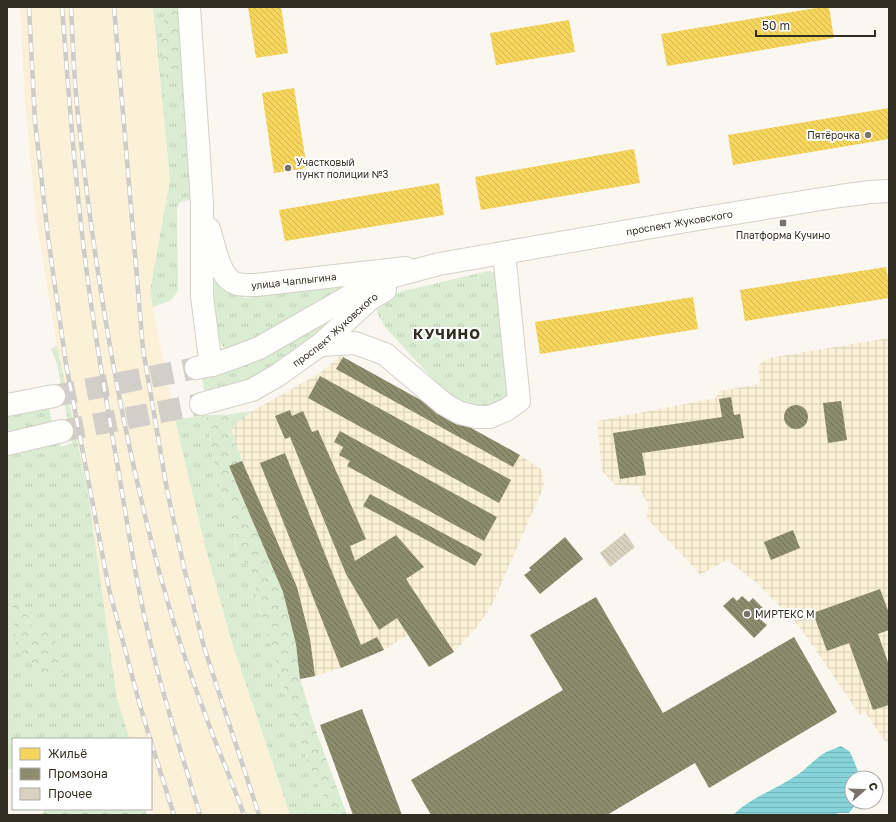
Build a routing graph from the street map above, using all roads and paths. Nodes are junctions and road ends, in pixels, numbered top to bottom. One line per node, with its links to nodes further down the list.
1 (189, 7): 3 (main road, улица Чаплыгина)
2 (889, 191): 4 (main road, проспект Жуковского)
3 (202, 204): 6 (main road, улица Чаплыгина); 8 (main road, улица Чаплыгина)
4 (504, 253): 5 (main road, проспект Жуковского); 7 (main road)
5 (471, 259): 6 (main road, проспект Жуковского); 7 (main road, проспект Жуковского)
6 (439, 264): 8 (main road, проспект Жуковского)
7 (320, 345): 10 (main road, проспект Жуковского)
8 (204, 366)
9 (54, 396): 11 (main road)
10 (201, 404)
11 (7, 405)
12 (62, 431): 13 (main road)
13 (7, 444)

